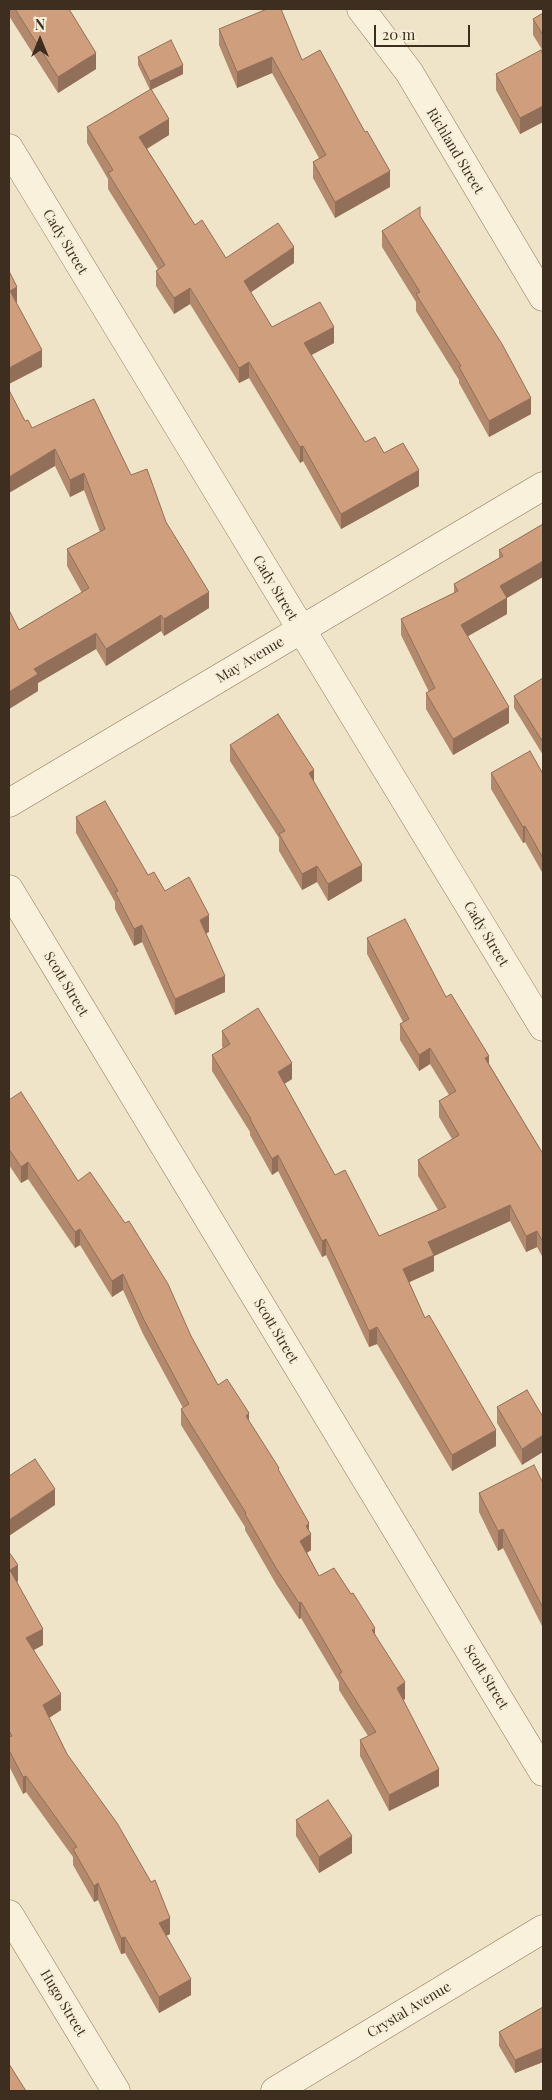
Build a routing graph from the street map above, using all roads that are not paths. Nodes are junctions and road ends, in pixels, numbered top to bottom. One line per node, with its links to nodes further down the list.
1 (361, 9): 3 (street, Richland Street)
2 (9, 148): 5 (street, Cady Street)
3 (543, 297)
4 (543, 486): 5 (street, May Avenue)
5 (301, 630): 6 (street, May Avenue); 8 (street, Cady Street)
6 (9, 803)
7 (9, 889): 9 (street, Scott Street)
8 (543, 1027)
9 (543, 1772)
10 (9, 1914): 12 (street, Hugo Street)
11 (543, 1930): 13 (street, Crystal Avenue)
12 (116, 2091)
13 (275, 2091)

